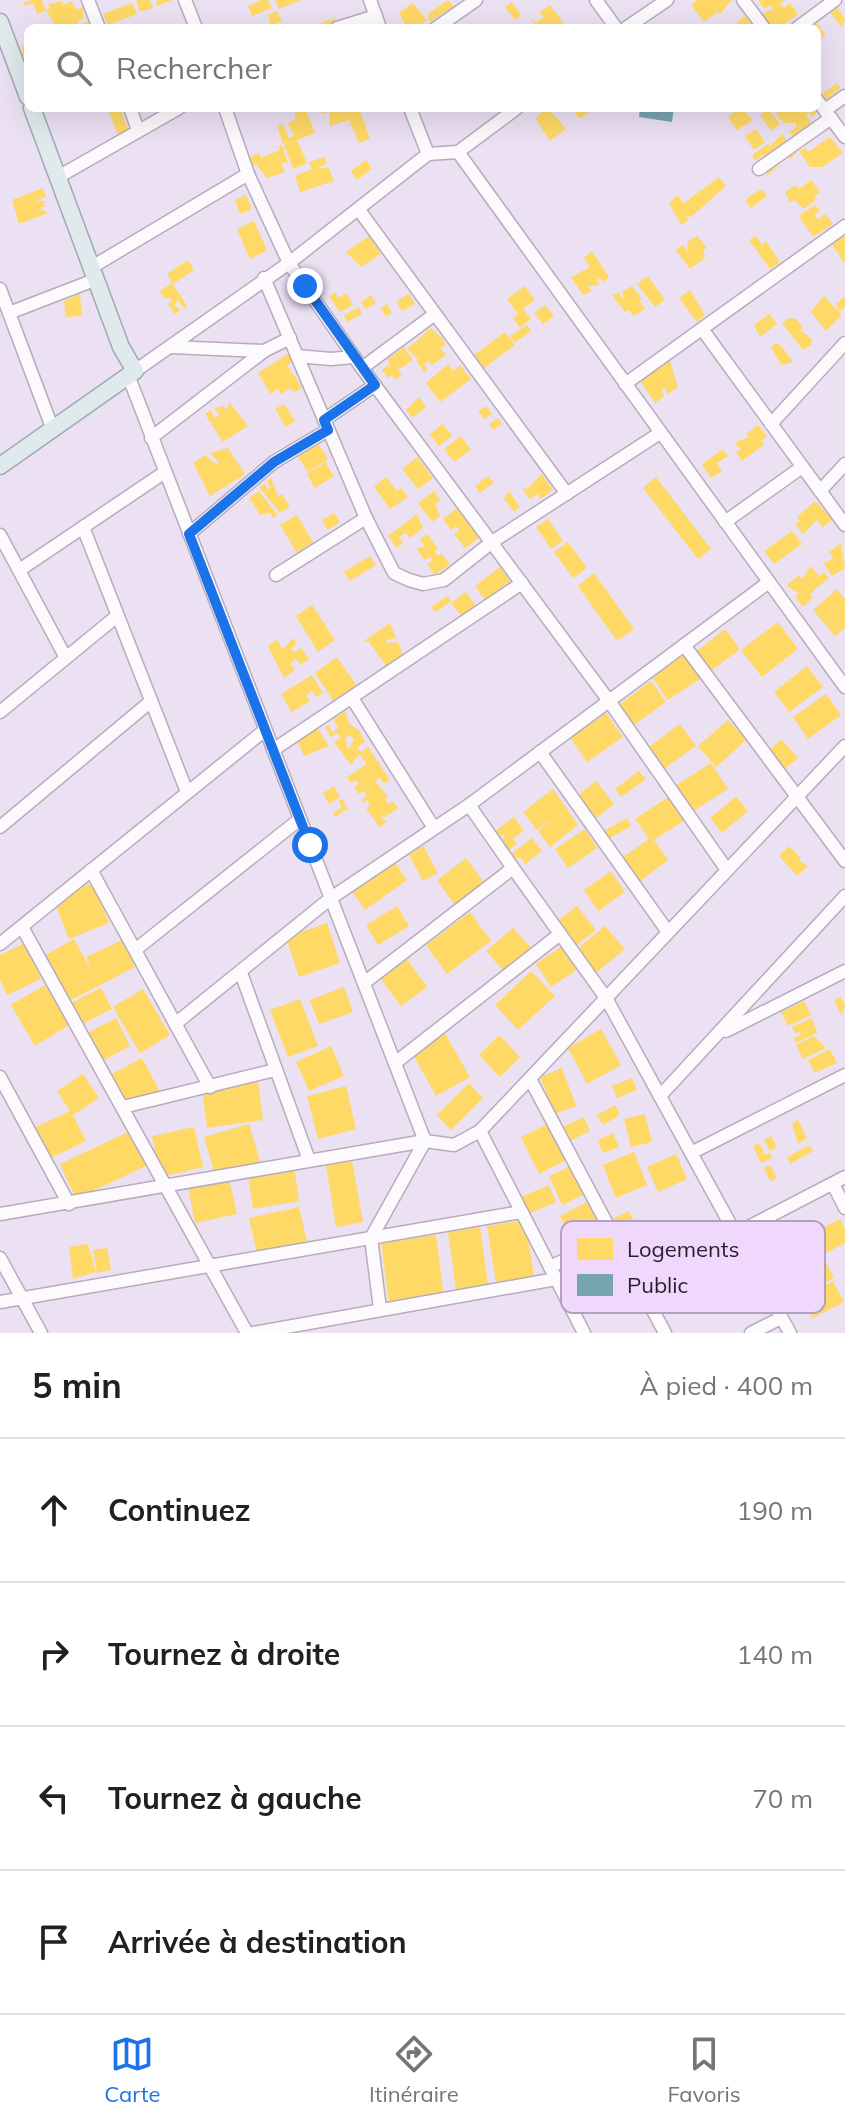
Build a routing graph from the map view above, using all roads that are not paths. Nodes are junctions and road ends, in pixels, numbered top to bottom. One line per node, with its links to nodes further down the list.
1 (88, 0): 11 (street)
2 (185, 0): 12 (street)
3 (370, 0): 10 (street)
4 (476, 0): 13 (street)
5 (596, 0): 14 (street)
6 (667, 0): 15 (street)
7 (743, 0): 16 (street)
8 (835, 0): 17 (street)
9 (0, 22): 18 (main road)
10 (378, 22)
11 (97, 24)
12 (194, 24)
13 (442, 24)
14 (613, 24)
15 (632, 24)
16 (761, 24)
17 (802, 24)
18 (24, 86)
19 (845, 96): 20 (street)
20 (824, 110): 28 (street); 31 (street)
21 (34, 112): 33 (main road)
22 (131, 112): 27 (street)
23 (172, 112): 27 (street)
24 (226, 112): 32 (street)
25 (412, 112): 30 (street)
26 (512, 112): 29 (street)
27 (138, 130): 33 (street)
28 (845, 137)
29 (458, 152): 30 (street); 50 (street)
30 (428, 154): 34 (street)
31 (759, 169)
32 (248, 174): 36 (street); 37 (street)
33 (58, 177): 37 (main road)
34 (359, 210): 36 (street); 41 (street)
35 (845, 226): 42 (street)
36 (289, 263): 38 (street); 48 (street)
37 (94, 273): 40 (street); 49 (main road)
38 (264, 278): 43 (street); 45 (street)
39 (0, 289): 40 (street)
40 (9, 313): 54 (street)
41 (435, 314): 48 (street); 62 (street)
42 (702, 329): 50 (street); 52 (street)
43 (290, 338): 46 (street); 47 (street)
44 (845, 343): 52 (street)
45 (171, 347): 46 (street); 49 (street)
46 (264, 351): 56 (street)
47 (297, 356): 48 (street); 53 (street)
48 (358, 362): 51 (street)
49 (131, 373): 54 (main road); 56 (street)
50 (625, 384): 55 (street)
51 (375, 385): 53 (street); 69 (street)
52 (771, 424): 59 (street)
53 (326, 425): 63 (street); 67 (street)
54 (53, 430): 58 (main road)
55 (660, 433): 62 (street); 64 (street)
56 (151, 438): 60 (street)
57 (845, 464): 61 (street)
58 (0, 466)
59 (802, 467): 61 (street); 64 (street)
60 (165, 472): 66 (street); 67 (street)
61 (820, 491): 65 (street)
62 (567, 494): 69 (street)
63 (366, 518): 69 (street); 71 (street)
64 (725, 522): 72 (street)
65 (845, 525)
66 (83, 527): 70 (street); 74 (street)
67 (189, 534): 82 (street)
68 (0, 535): 70 (street)
69 (492, 542): 73 (street)
70 (21, 569): 76 (street)
71 (276, 575)
72 (769, 582): 75 (street); 77 (street)
73 (522, 583): 78 (street); 79 (street)
74 (117, 616): 76 (street); 80 (street)
75 (684, 645): 79 (street); 87 (street)
76 (66, 658): 81 (street)
77 (845, 687)
78 (352, 698): 84 (street); 91 (street)
79 (609, 701): 85 (street); 95 (street)
80 (150, 702): 86 (street); 90 (street)
81 (0, 712)
82 (265, 730): 84 (street); 86 (street)
83 (845, 746): 87 (street)
84 (273, 750): 89 (street)
85 (540, 752): 88 (street); 99 (street)
86 (187, 792): 94 (street)
87 (795, 799): 92 (street); 95 (street)
88 (469, 805): 91 (street); 93 (street)
89 (300, 819): 97 (street); 102 (street)
90 (0, 827)
91 (434, 828): 97 (street)
92 (845, 861)
93 (513, 868): 100 (street); 105 (street)
94 (91, 870): 98 (street); 102 (street)
95 (727, 870): 99 (street)
96 (845, 896): 108 (street)
97 (331, 898): 104 (street); 105 (street)
98 (22, 927): 101 (street); 116 (street)
99 (668, 932): 106 (street)
100 (560, 934): 106 (street); 109 (street)
101 (0, 944)
102 (135, 950): 107 (street)
103 (845, 971): 108 (street)
104 (241, 973): 107 (street); 110 (street)
105 (364, 983): 109 (street)
106 (606, 998): 113 (street); 115 (street)
107 (175, 1024): 114 (street)
108 (719, 1034): 115 (street)
109 (395, 1063): 118 (street)
110 (275, 1070): 114 (street); 120 (street)
111 (845, 1075): 119 (street)
112 (0, 1077): 124 (street)
113 (530, 1079): 117 (street); 128 (street)
114 (210, 1087): 116 (street)
115 (660, 1096): 119 (street)
116 (123, 1107): 123 (street)
117 (480, 1131): 118 (street); 126 (street)
118 (425, 1141): 120 (street); 131 (street)
119 (691, 1153): 129 (street)
120 (309, 1160): 123 (street)
121 (845, 1177): 122 (street)
122 (833, 1184): 125 (street); 130 (street)
123 (166, 1185): 124 (street); 133 (street)
124 (69, 1204): 127 (street)
125 (845, 1208)
126 (521, 1212): 131 (street); 135 (street)
127 (0, 1214)
128 (605, 1221)
129 (728, 1221)
130 (760, 1221)
131 (371, 1238): 133 (street); 139 (street)
132 (0, 1258): 137 (street)
133 (210, 1265): 137 (street); 145 (street)
134 (561, 1268): 135 (street)
135 (553, 1273): 136 (street); 139 (street)
136 (561, 1288)
137 (22, 1298): 138 (street); 144 (street)
138 (0, 1302)
139 (380, 1309): 145 (street)
140 (574, 1313): 146 (street)
141 (654, 1313): 147 (street)
142 (778, 1313): 143 (street)
143 (781, 1318): 148 (street); 149 (street)
144 (41, 1333)
145 (250, 1333)
146 (584, 1333)
147 (665, 1333)
148 (751, 1333)
149 (790, 1333)

